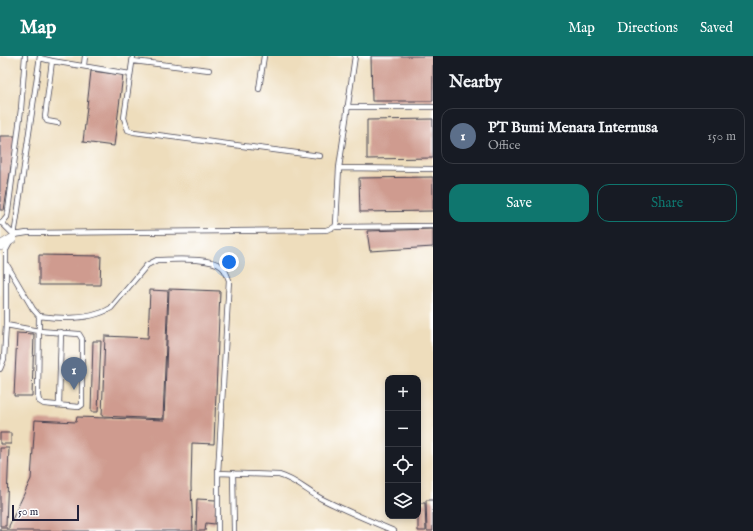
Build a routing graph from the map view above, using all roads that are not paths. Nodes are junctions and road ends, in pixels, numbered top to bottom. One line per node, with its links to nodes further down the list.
1 (25, 56): 18 (lane)
2 (85, 56): 8 (lane)
3 (264, 56): 11 (lane)
4 (355, 56): 13 (lane)
5 (40, 57): 7 (lane); 21 (lane)
6 (133, 58): 9 (lane); 10 (lane)
7 (52, 61): 8 (lane); 14 (lane)
8 (84, 65): 10 (lane)
9 (209, 70)
10 (130, 74): 15 (lane)
11 (259, 88)
12 (433, 106): 13 (lane)
13 (347, 107): 16 (lane)
14 (58, 123)
15 (320, 156)
16 (339, 168): 17 (lane); 20 (lane)
17 (433, 170)
18 (1, 223): 21 (lane)
19 (433, 226): 20 (lane)
20 (335, 227): 21 (lane)
21 (13, 237): 22 (street); 23 (lane)
22 (0, 246)
23 (7, 265): 24 (lane); 25 (lane)
24 (39, 316): 26 (lane); 30 (lane)
25 (6, 324): 26 (lane); 28 (lane)
26 (39, 331): 27 (lane); 29 (lane)
27 (61, 332): 29 (lane); 29 (lane)
28 (0, 369)
29 (59, 405)
30 (218, 472): 31 (lane); 32 (lane)
31 (233, 473): 33 (lane); 34 (lane)
32 (218, 531)
33 (234, 531)
34 (394, 531)

